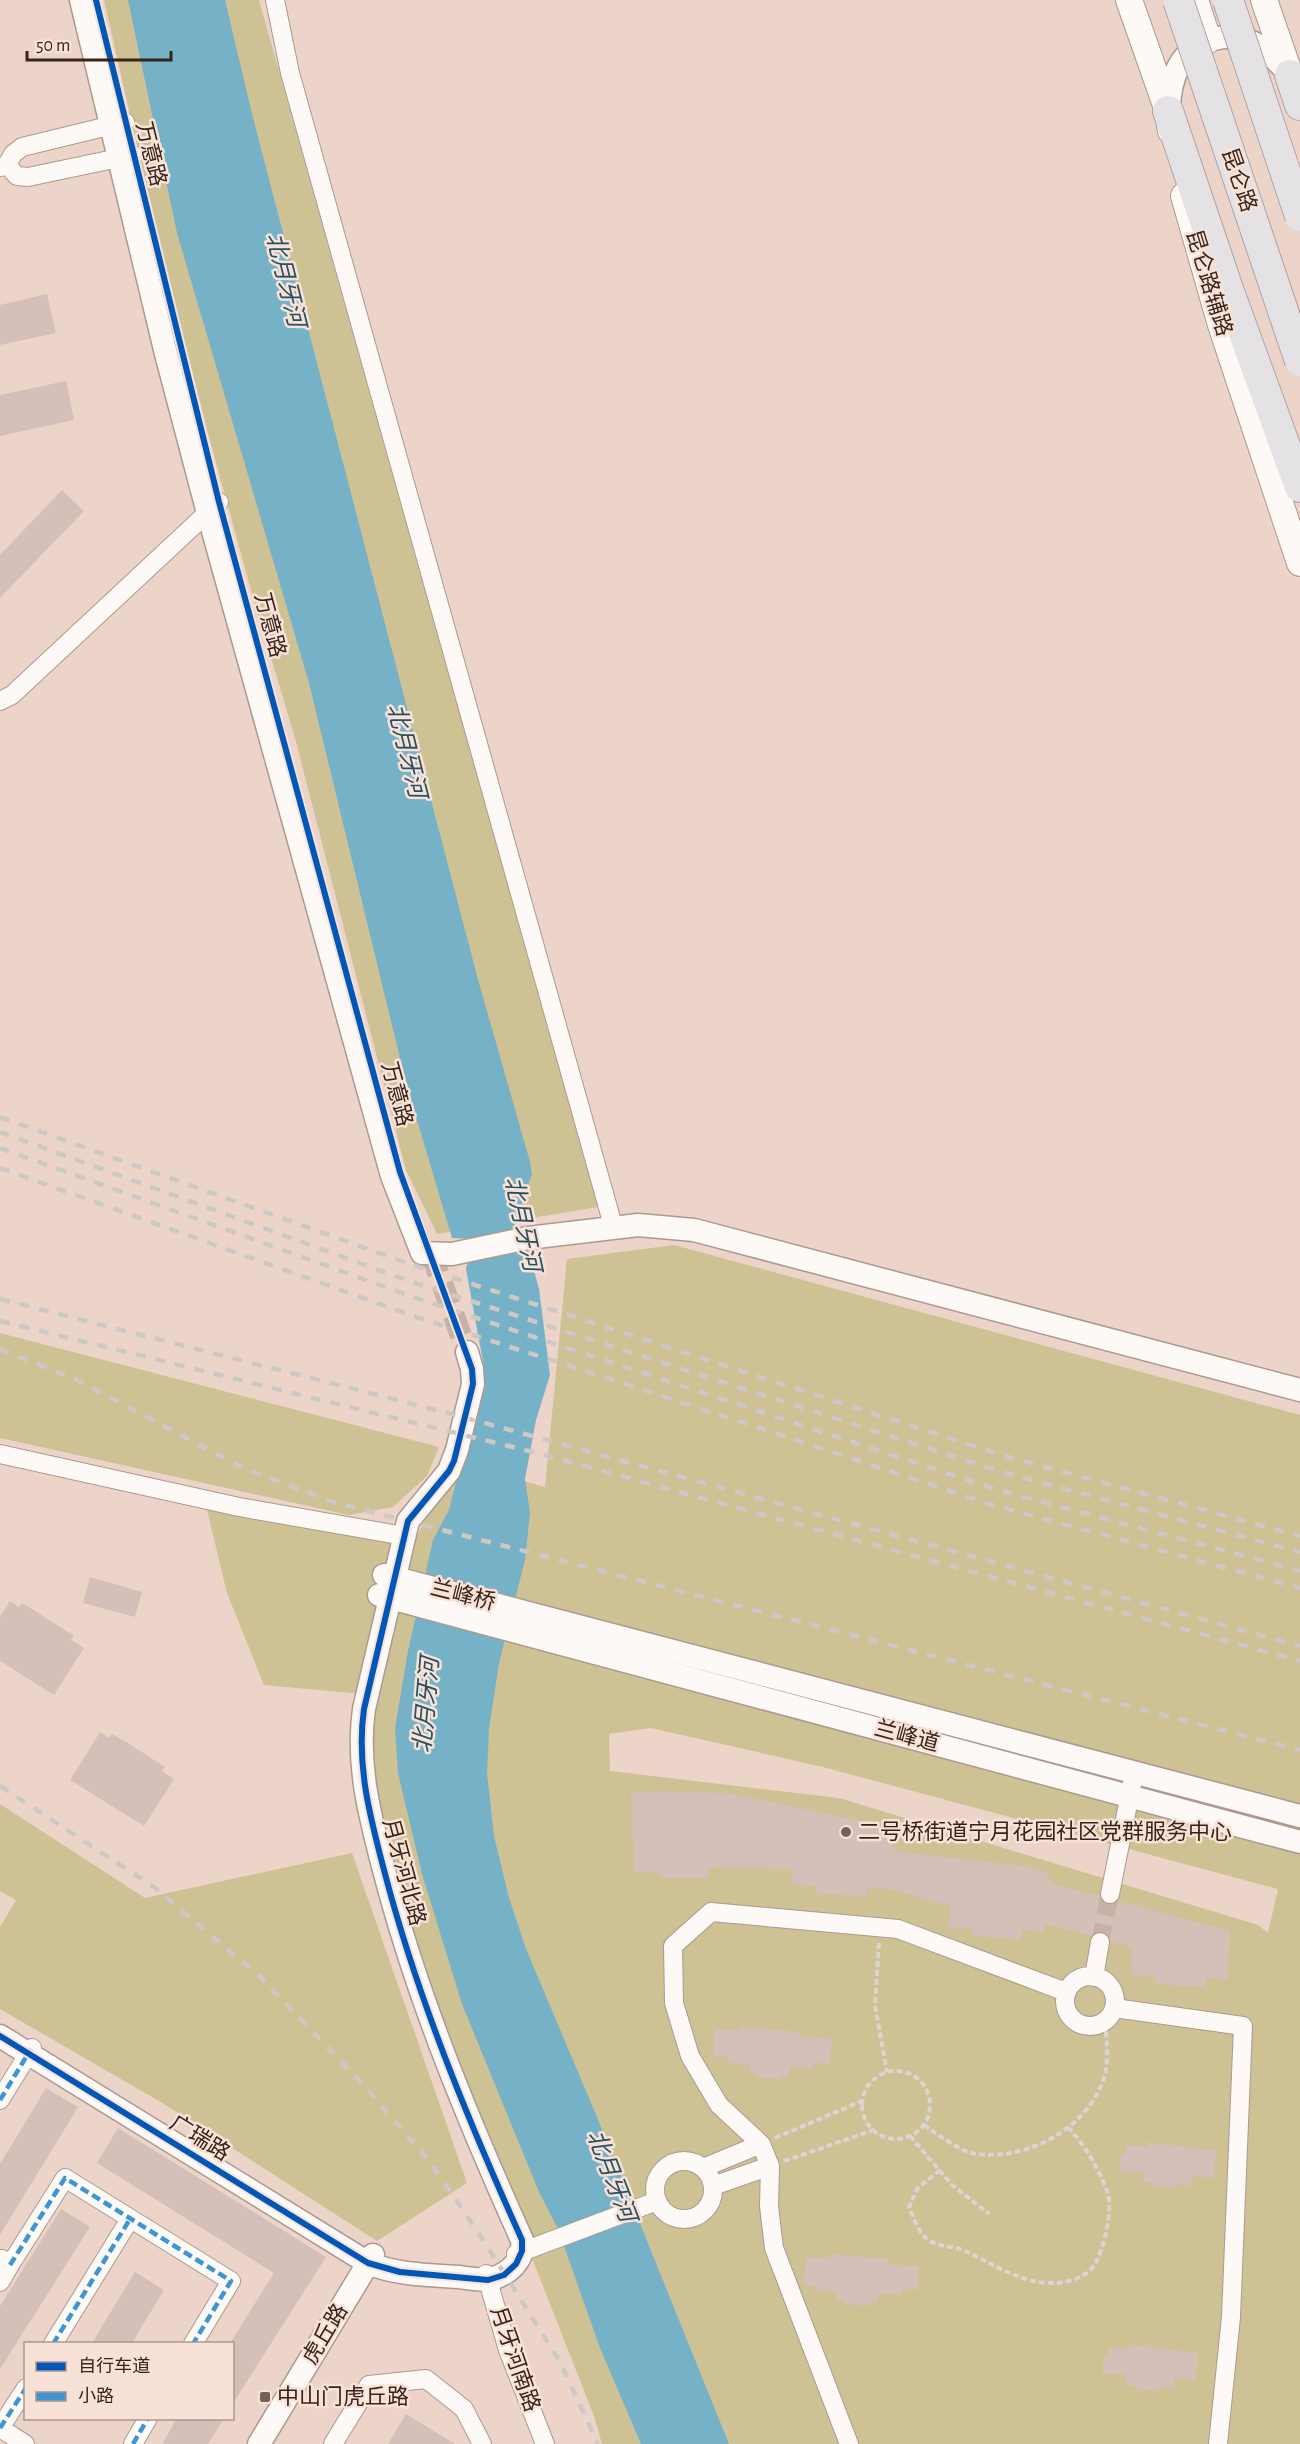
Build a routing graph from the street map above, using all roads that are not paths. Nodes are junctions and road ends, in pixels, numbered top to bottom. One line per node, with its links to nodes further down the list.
1 (81, 0): 14 (street, 万意路)
2 (96, 0): 14 (street, 万意路)
3 (274, 0): 23 (street)
4 (1178, 0): 18 (highway, 昆仑路, bridge)
5 (1195, 0): 10 (main road)
6 (1211, 0): 10 (main road)
7 (1228, 0): 17 (highway, 昆仑路, bridge)
8 (1264, 0): 11 (main road)
9 (1135, 1): 13 (main road, 昆仑路辅路)
10 (1215, 38): 11 (street); 13 (street)
11 (1295, 84): 12 (highway)
12 (1300, 105)
13 (1168, 111): 19 (highway); 21 (main road, 昆仑路辅路)
14 (118, 124): 15 (street, 万意路); 16 (street)
15 (126, 156): 16 (street); 20 (street, 万意路)
16 (3, 166)
17 (1300, 216)
18 (1300, 361)
19 (1300, 487)
20 (213, 507): 22 (street); 23 (street, 万意路)
21 (1300, 564)
22 (0, 701)
23 (614, 1229): 24 (street)
24 (1300, 1390)
25 (462, 1400): 28 (street, 月牙河北路)
26 (450, 1447): 28 (street, 月牙河北路)
27 (0, 1454): 28 (street)
28 (399, 1535): 29 (street, 月牙河北路)
29 (393, 1588): 30 (street, 兰峰桥); 31 (street, 兰峰桥); 51 (street, 月牙河北路)
30 (520, 1609): 32 (street, 兰峰道)
31 (513, 1631): 33 (street, 兰峰道)
32 (1134, 1772): 33 (street); 34 (street, 兰峰道)
33 (1129, 1796): 35 (street, 兰峰道); 36 (street)
34 (1300, 1816)
35 (1300, 1842)
36 (1110, 1894)
37 (1100, 1942): 38 (street)
38 (1094, 1977): 39 (street); 40 (street)
39 (1066, 1992): 40 (street); 45 (street)
40 (1110, 2015): 69 (street)
41 (0, 2028): 43 (street, 广瑞路)
42 (0, 2036): 43 (street, 广瑞路)
43 (30, 2051): 44 (street); 53 (street, 广瑞路)
44 (0, 2100)
45 (761, 2144): 46 (street); 47 (street)
46 (770, 2166): 48 (street); 68 (street)
47 (703, 2168): 48 (street); 49 (street)
48 (713, 2186): 49 (street)
49 (657, 2201): 51 (street)
50 (130, 2219): 52 (street); 56 (street); 57 (street)
51 (519, 2253): 54 (street)
52 (5, 2262): 55 (street)
53 (377, 2262): 54 (street); 63 (street, 虎丘路); 64 (street, 虎丘路)
54 (487, 2277): 67 (street, 月牙河南路)
55 (0, 2282)
56 (54, 2342)
57 (194, 2342)
58 (24, 2391): 60 (street)
59 (147, 2420): 62 (street)
60 (0, 2428): 61 (street)
61 (26, 2444)
62 (133, 2444)
63 (258, 2444)
64 (275, 2444)
65 (333, 2444): 66 (street)
66 (482, 2444)
67 (545, 2444)
68 (849, 2444)
69 (1218, 2444)

